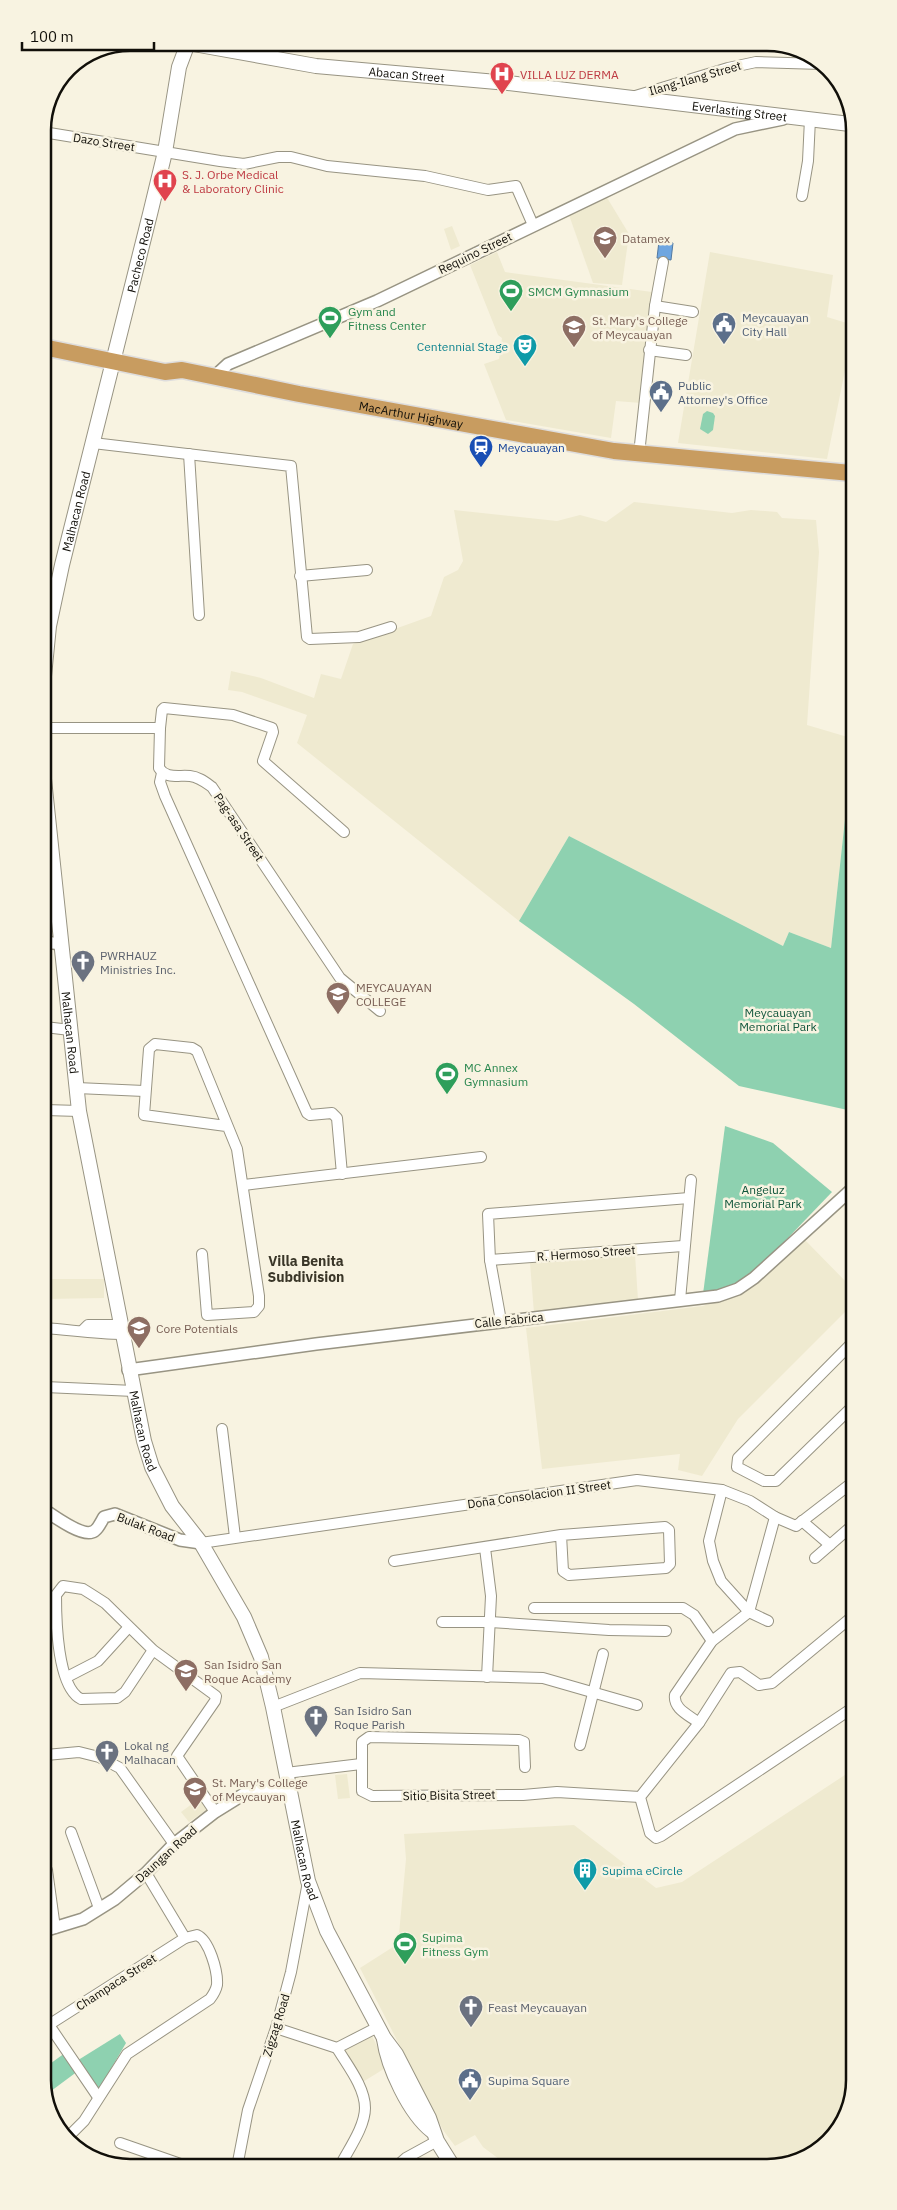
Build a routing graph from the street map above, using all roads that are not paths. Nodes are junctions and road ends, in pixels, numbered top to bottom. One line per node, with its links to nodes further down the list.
1 (184, 51): 11 (main road, Pacheco Road)
2 (232, 51): 4 (main road, Abacan Street)
3 (808, 64): 4 (street, Ilang-Ilang Street)
4 (629, 98): 5 (main road, Everlasting Street)
5 (763, 114): 6 (main road, Everlasting Street); 9 (street, Requino Street)
6 (792, 118): 7 (main road, Everlasting Street); 9 (street, Requino Street)
7 (810, 119): 8 (main road, Everlasting Street); 12 (street)
8 (845, 123)
9 (735, 129): 13 (street, Requino Street)
10 (51, 133): 11 (street, Dazo Street)
11 (165, 152): 13 (street, Dazo Street); 21 (main road, Pacheco Road)
12 (802, 196)
13 (533, 225): 22 (street, Requino Street)
14 (662, 262): 15 (street)
15 (655, 306): 16 (street); 19 (street)
16 (693, 312)
17 (51, 339): 21 (highway, MacArthur Highway)
18 (51, 348): 21 (highway, MacArthur Highway)
19 (649, 350): 20 (street); 25 (street)
20 (686, 355)
21 (115, 356): 22 (highway, MacArthur Highway); 23 (main road, Malhacan Road)
22 (215, 376): 25 (highway, MacArthur Highway)
23 (93, 443): 24 (street); 30 (main road, Malhacan Road)
24 (189, 454): 28 (street); 29 (street)
25 (638, 454): 26 (highway, MacArthur Highway)
26 (846, 473)
27 (367, 570): 28 (street)
28 (300, 576): 31 (street)
29 (199, 615)
30 (51, 617)
31 (391, 627)
32 (51, 728): 33 (street)
33 (160, 728): 34 (street); 35 (street)
34 (162, 773): 39 (street, Pag-asa Street); 48 (street)
35 (344, 832)
36 (51, 855): 38 (main road, Malhacan Road)
37 (51, 943): 38 (street)
38 (62, 944): 41 (main road, Malhacan Road)
39 (380, 1011)
40 (51, 1028): 41 (street)
41 (70, 1030): 42 (main road, Malhacan Road)
42 (76, 1088): 43 (street); 45 (main road, Malhacan Road)
43 (144, 1091): 46 (street); 46 (street)
44 (51, 1110): 45 (street)
45 (79, 1111): 59 (main road, Malhacan Road)
46 (226, 1126): 50 (street)
47 (481, 1157): 48 (street)
48 (342, 1174): 50 (street)
49 (691, 1180): 52 (street)
50 (244, 1185): 54 (street)
51 (846, 1197): 56 (street, Calle Fabrica)
52 (689, 1198): 53 (street); 55 (street)
53 (683, 1246): 55 (street, R. Hermoso Street); 56 (street)
54 (202, 1254)
55 (490, 1260): 57 (street)
56 (680, 1300): 57 (street, Calle Fabrica)
57 (501, 1321): 61 (street, Calle Fabrica)
58 (51, 1328): 59 (street)
59 (121, 1329): 61 (main road, Malhacan Road)
60 (846, 1349): 64 (street)
61 (128, 1370): 63 (main road, Malhacan Road)
62 (51, 1387): 63 (street)
63 (134, 1391): 74 (main road, Malhacan Road)
64 (846, 1413)
65 (222, 1428): 73 (street)
66 (846, 1487): 70 (street)
67 (722, 1490): 69 (street, Doña Consolacion II Street); 73 (street, Doña Consolacion II Street); 80 (street)
68 (51, 1514): 74 (street, Bulak Road)
69 (775, 1517): 70 (street, Doña Consolacion II Street); 80 (street)
70 (802, 1521): 75 (street)
71 (846, 1531): 75 (street)
72 (561, 1535): 72 (street); 76 (street)
73 (235, 1537): 74 (street, Doña Consolacion II Street)
74 (200, 1543): 94 (main road, Malhacan Road)
75 (830, 1545): 77 (street)
76 (485, 1548): 78 (street); 83 (street)
77 (815, 1558)
78 (394, 1561)
79 (534, 1608): 87 (street)
80 (749, 1612): 81 (street); 87 (street)
81 (768, 1621)
82 (442, 1622): 83 (street)
83 (490, 1622): 86 (street); 91 (street)
84 (846, 1622): 96 (street)
85 (128, 1628): 88 (street); 90 (street); 90 (street)
86 (666, 1631)
87 (712, 1641): 96 (street)
88 (153, 1650): 90 (street); 104 (street)
89 (603, 1654): 92 (street)
90 (67, 1677)
91 (487, 1677): 92 (street); 94 (street)
92 (595, 1693): 93 (street); 97 (street)
93 (636, 1705)
94 (274, 1708): 101 (main road, Malhacan Road)
95 (846, 1713): 103 (street)
96 (699, 1723): 103 (street)
97 (580, 1744)
98 (51, 1755): 106 (street)
99 (361, 1764): 100 (street); 101 (street); 103 (street, Sitio Bisita Street)
100 (525, 1767)
101 (286, 1773): 102 (main road, Malhacan Road)
102 (289, 1789): 104 (street, Daungan Road); 108 (main road, Malhacan Road)
103 (640, 1797)
104 (215, 1812): 106 (street, Daungan Road)
105 (71, 1832): 109 (street)
106 (174, 1844): 107 (street, Daungan Road)
107 (146, 1873): 109 (street, Daungan Road); 111 (street)
108 (308, 1881): 113 (street, Zigzag Road); 115 (main road, Malhacan Road)
109 (99, 1908): 110 (street, Daungan Road)
110 (51, 1929)
111 (185, 1938): 112 (street, Champaca Street); 117 (street)
112 (51, 2024)
113 (276, 2028): 116 (street); 122 (street, Zigzag Road)
114 (51, 2030): 117 (street)
115 (381, 2032): 116 (street); 119 (main road, Malhacan Road)
116 (337, 2048): 123 (street)
117 (98, 2097): 118 (street)
118 (72, 2132)
119 (435, 2136): 124 (street); 125 (main road, Malhacan Road)
120 (120, 2144): 121 (street)
121 (160, 2159)
122 (238, 2159)
123 (344, 2159)
124 (405, 2159)
125 (448, 2159)

